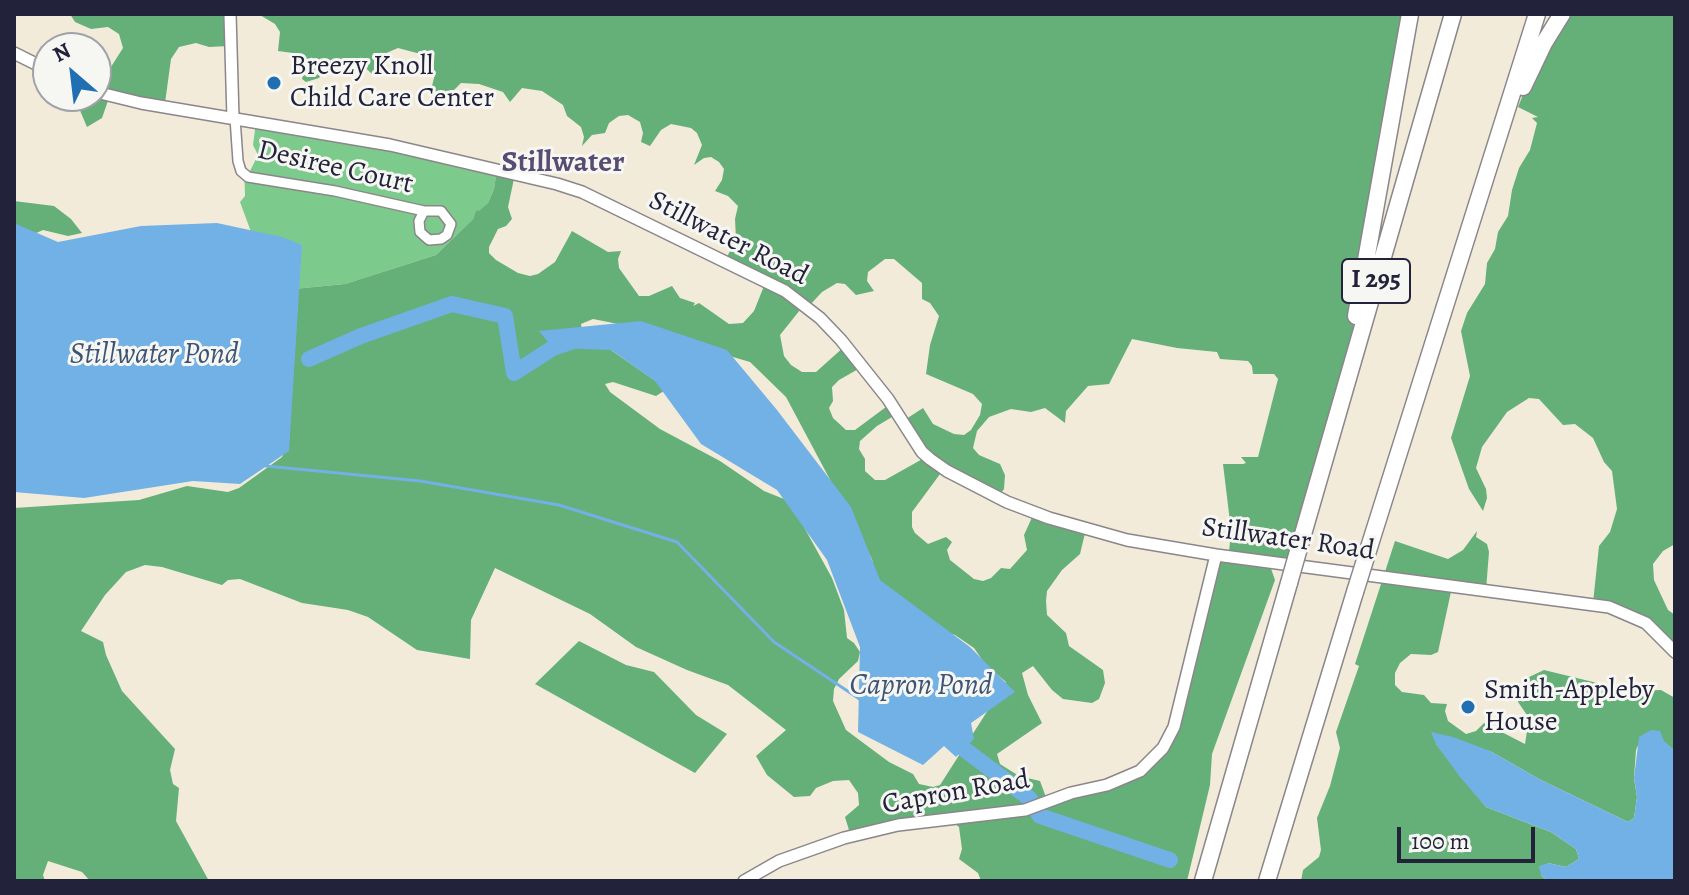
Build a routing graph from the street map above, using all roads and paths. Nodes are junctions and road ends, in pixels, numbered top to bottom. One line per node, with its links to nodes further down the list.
1 (230, 14): 9 (street)
2 (1410, 14): 12 (highway)
3 (1453, 14): 12 (highway, I 295)
4 (1537, 14): 10 (highway, I 295)
5 (1562, 14): 10 (highway)
6 (14, 53): 7 (street)
7 (32, 62)
8 (112, 96): 9 (street, Stillwater Road)
9 (234, 118): 11 (street, Desiree Court); 13 (street, Stillwater Road)
10 (1492, 157): 17 (highway, I 295, bridge)
11 (424, 211)
12 (1333, 428): 16 (highway, I 295, bridge)
13 (1216, 555): 14 (street, Stillwater Road); 15 (street, Capron Road)
14 (1675, 652)
15 (744, 881)
16 (1203, 881)
17 (1267, 881)

